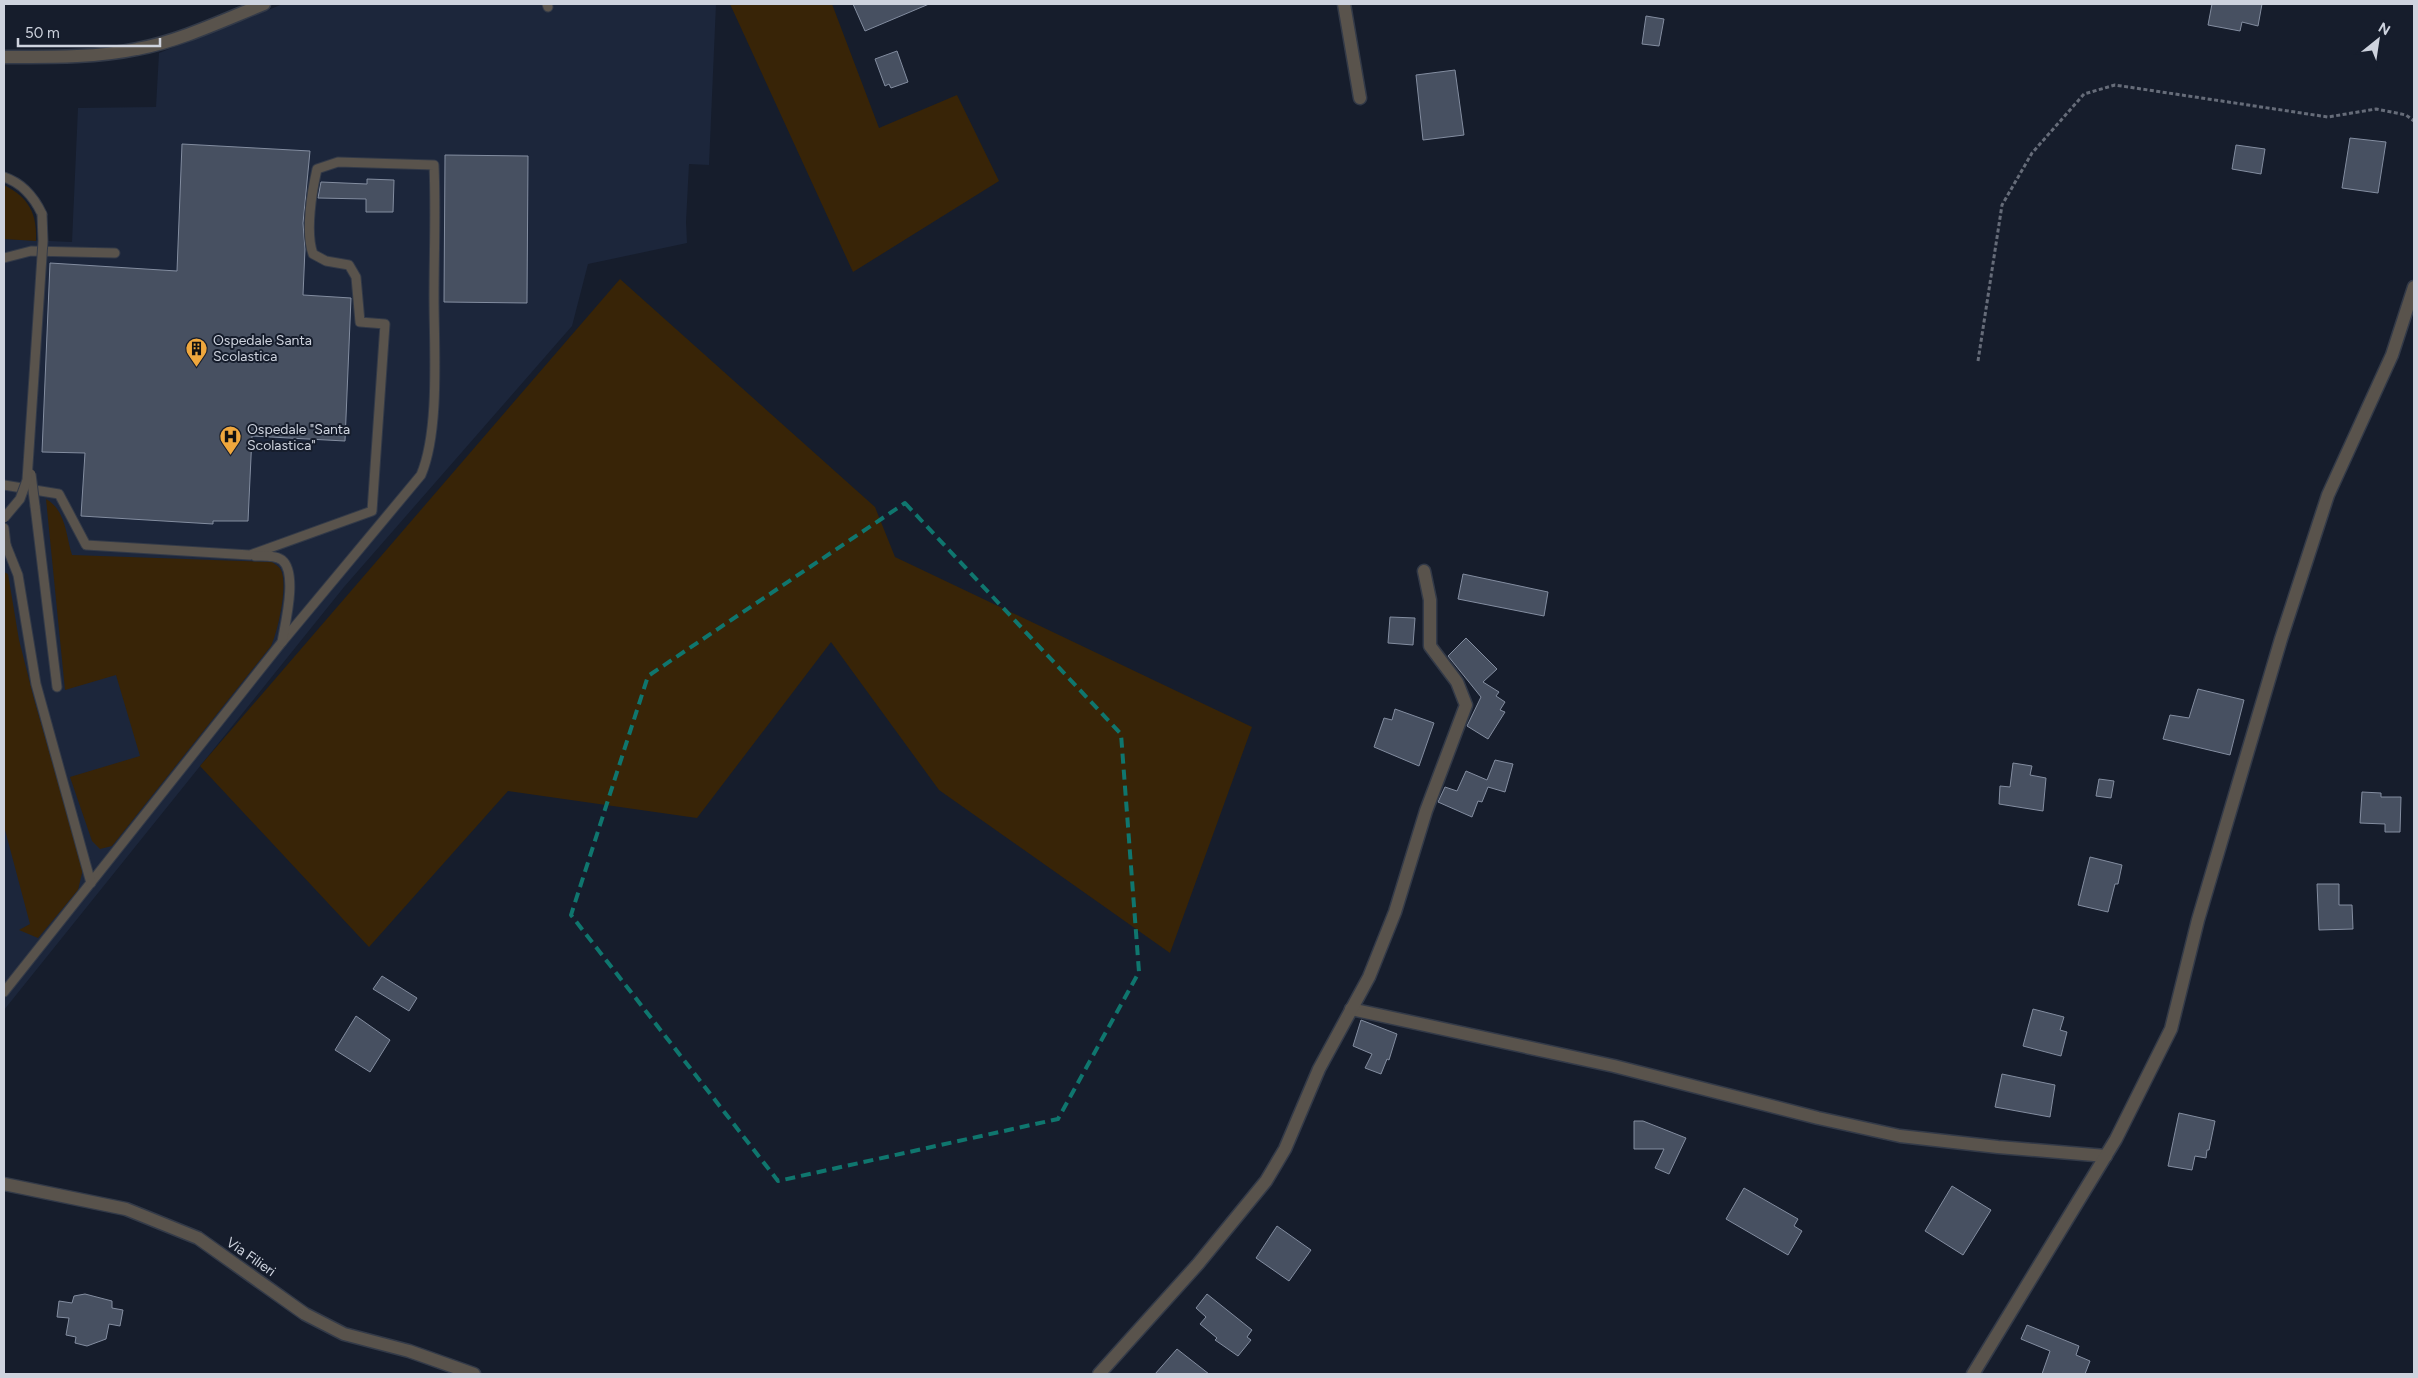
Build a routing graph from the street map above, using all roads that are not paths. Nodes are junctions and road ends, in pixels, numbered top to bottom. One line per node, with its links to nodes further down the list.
1 (264, 4): 3 (street)
2 (1344, 4): 4 (street)
3 (4, 57)
4 (1360, 98)
5 (4, 177): 9 (lane, bridge)
6 (115, 252): 7 (lane)
7 (4, 258)
8 (2414, 286): 21 (street)
9 (29, 450): 11 (lane, bridge); 17 (lane, bridge)
10 (4, 485): 14 (lane)
11 (4, 518)
12 (4, 528): 13 (lane)
13 (5, 546): 18 (lane)
14 (250, 555): 16 (lane); 16 (lane)
15 (1424, 571): 20 (street)
16 (282, 642): 18 (lane)
17 (56, 687)
18 (91, 883): 19 (lane)
19 (4, 992)
20 (1351, 1009): 21 (street); 24 (street)
21 (2106, 1156): 25 (street)
22 (4, 1184): 23 (street, Via Filieri)
23 (474, 1374)
24 (1099, 1374)
25 (1973, 1374)

